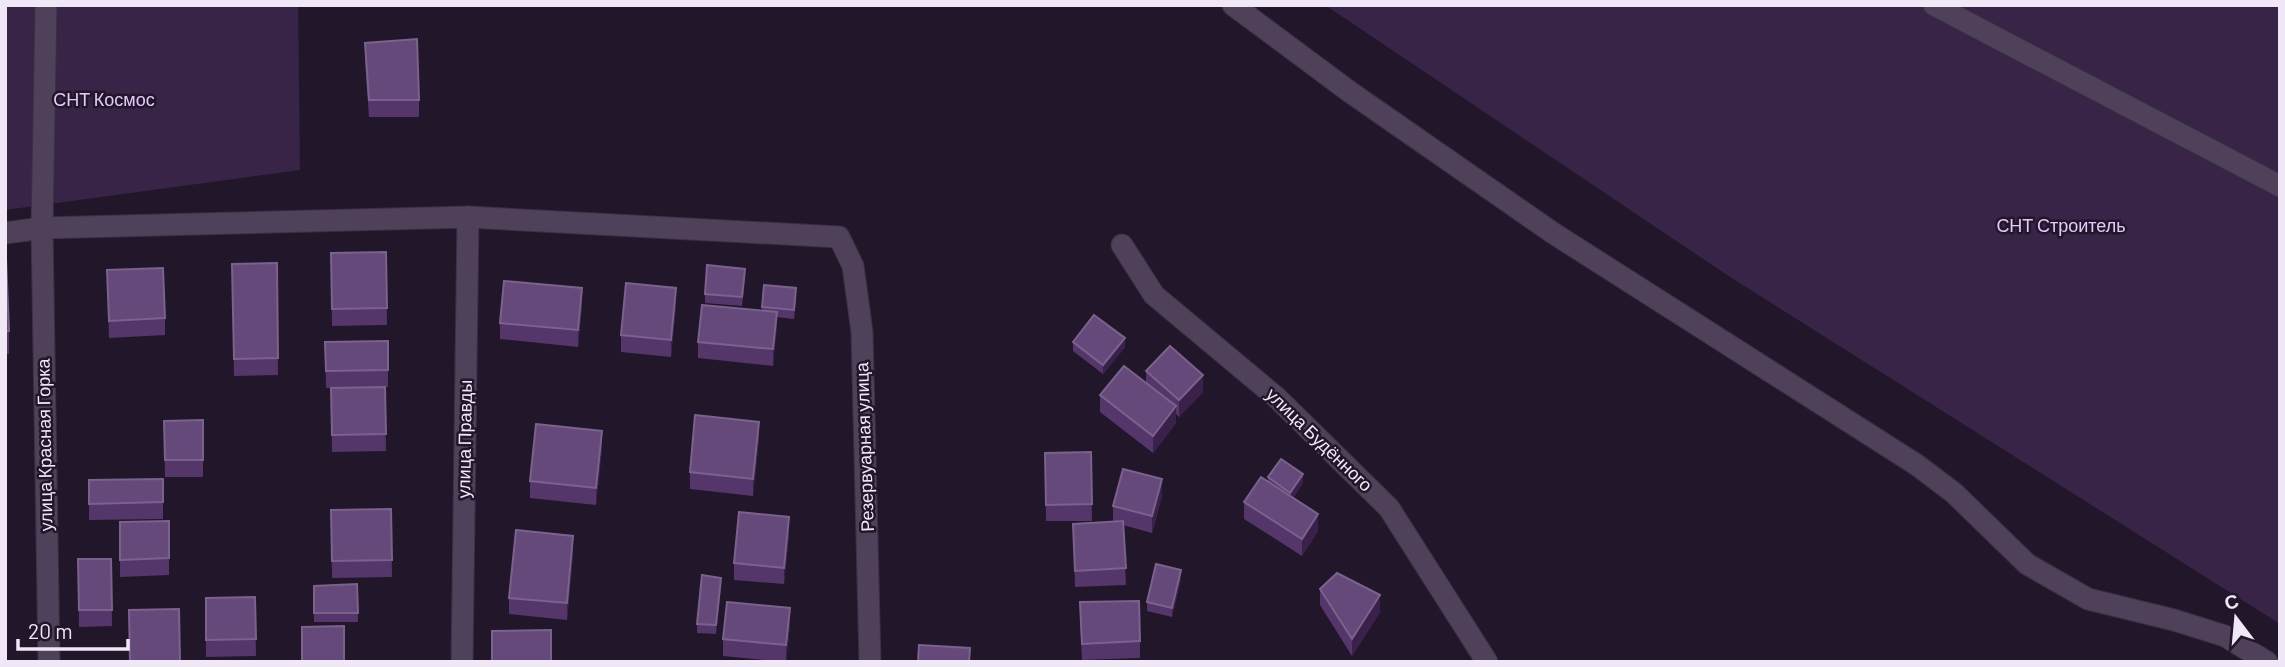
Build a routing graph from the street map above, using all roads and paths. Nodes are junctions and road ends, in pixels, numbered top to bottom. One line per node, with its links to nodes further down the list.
1 (46, 5): 6 (street, улица Красная Горка)
2 (1233, 5): 13 (street)
3 (1934, 5): 4 (street)
4 (2280, 186)
5 (468, 217): 6 (street); 10 (street, улица Правды); 11 (street, Резервуарная улица)
6 (41, 228): 7 (street); 9 (street, улица Красная Горка)
7 (5, 233)
8 (1122, 245): 12 (street, улица Будённого)
9 (49, 662)
10 (462, 662)
11 (870, 662)
12 (1487, 662)
13 (2267, 662)

